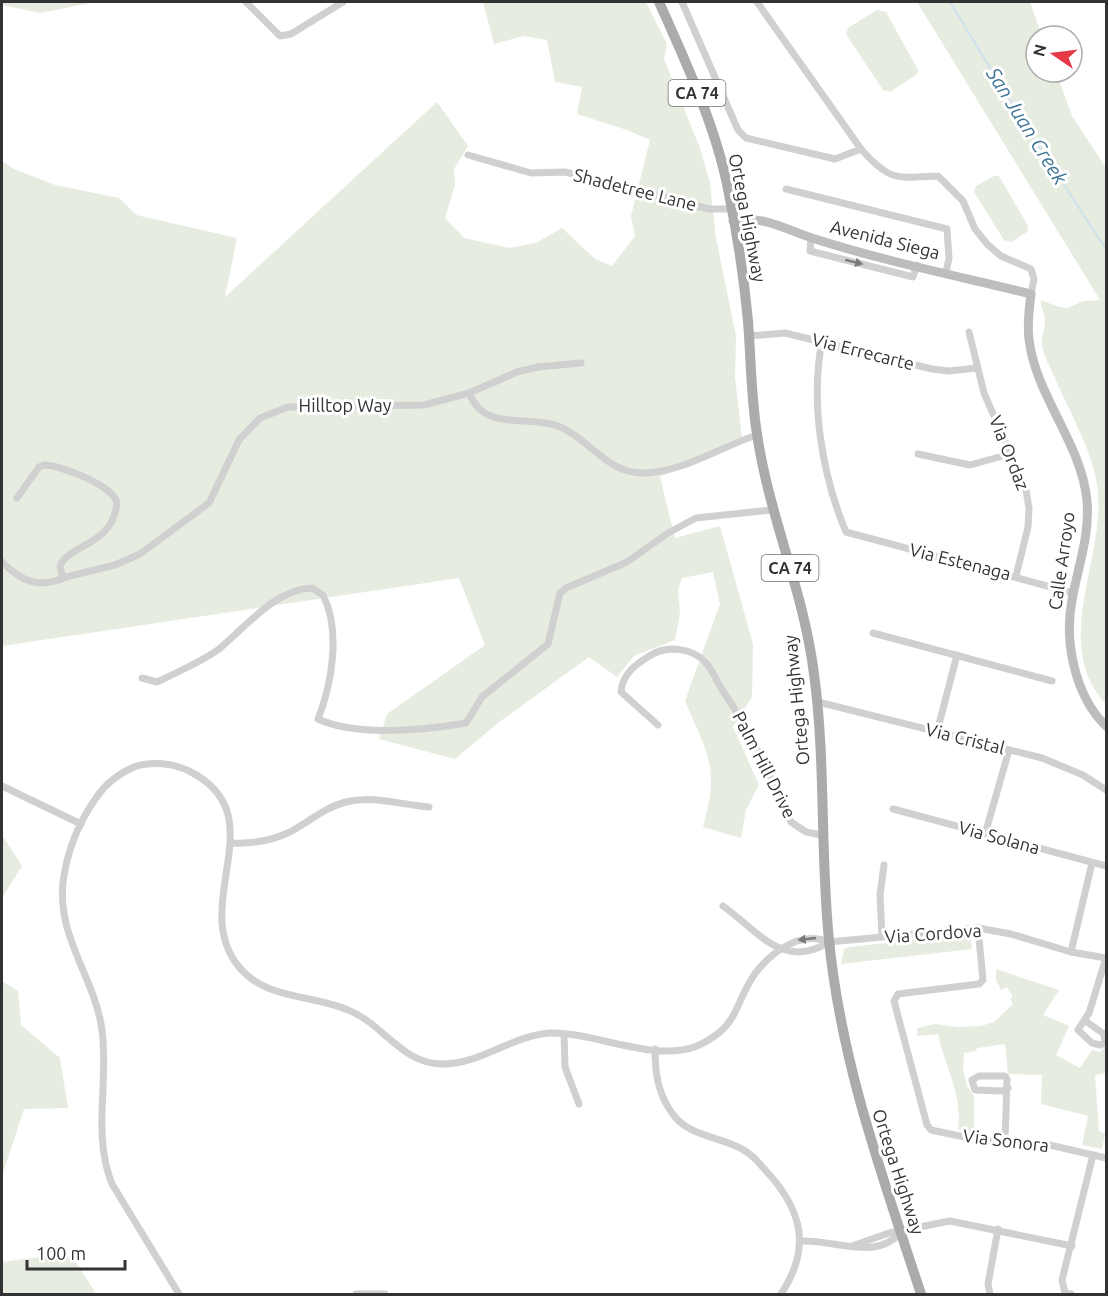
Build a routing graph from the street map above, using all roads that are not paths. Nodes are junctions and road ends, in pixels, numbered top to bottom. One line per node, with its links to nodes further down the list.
1 (246, 2): 2 (street)
2 (343, 2)
3 (659, 2): 9 (main road, Ortega Highway / CA 74)
4 (682, 2): 6 (street)
5 (757, 2): 6 (street)
6 (861, 149): 12 (street)
7 (468, 155): 9 (street, Shadetree Lane)
8 (786, 189): 11 (street)
9 (732, 209): 10 (main road, Ortega Highway / CA 74)
10 (733, 221): 11 (street, Avenida Siega); 14 (main road, Ortega Highway / CA 74)
11 (946, 272): 12 (street, Avenida Siega)
12 (1031, 294): 27 (street, Calle Arroyo)
13 (969, 332): 17 (street, Via Ordaz)
14 (749, 336): 15 (street, Via Errecarte); 19 (main road, Ortega Highway / CA 74)
15 (822, 341): 17 (street, Via Errecarte); 25 (street, Via Estenaga)
16 (581, 363): 18 (street, Hilltop Way)
17 (977, 368): 21 (street, Via Ordaz)
18 (469, 393): 19 (street); 26 (street, Hilltop Way)
19 (757, 435): 23 (main road, Ortega Highway / CA 74)
20 (918, 454): 21 (street)
21 (1010, 454): 25 (street, Via Ordaz)
22 (17, 498): 26 (street)
23 (771, 510): 30 (street); 32 (main road, Ortega Highway / CA 74)
24 (2, 562): 26 (street, Hilltop Way)
25 (1016, 576): 27 (street, Via Estenaga)
26 (66, 577)
27 (1073, 593): 34 (street, Calle Arroyo)
28 (873, 633): 29 (street)
29 (957, 655): 31 (street); 35 (street)
30 (142, 678)
31 (1052, 681)
32 (818, 702): 35 (street, Via Cristal); 43 (main road, Ortega Highway / CA 74)
33 (658, 725): 43 (street, Palm Hill Drive)
34 (1107, 726)
35 (937, 732): 36 (street, Via Cristal)
36 (1009, 750): 38 (street, Via Cristal); 42 (street)
37 (2, 786): 41 (street)
38 (1107, 790)
39 (429, 807): 44 (street)
40 (893, 809): 42 (street, Via Solana)
41 (81, 824): 44 (street); 70 (street)
42 (985, 834): 45 (street, Via Solana)
43 (822, 835): 51 (main road, Ortega Highway / CA 74)
44 (232, 843): 56 (street)
45 (1092, 863): 47 (street, Via Solana); 53 (street)
46 (884, 865): 50 (street)
47 (1107, 866)
48 (723, 906): 52 (street)
49 (978, 928): 50 (street, Via Cordova); 53 (street, Via Cordova); 60 (street, Via Sonora)
50 (882, 937): 51 (street, Via Cordova)
51 (829, 942): 52 (street); 52 (street, one-way to 52); 64 (main road, Ortega Highway / CA 74)
52 (780, 950): 57 (street)
53 (1071, 952): 54 (street, Via Cordova)
54 (1107, 958): 55 (street)
55 (1084, 1020)
56 (564, 1034): 57 (street); 59 (street)
57 (655, 1049): 66 (street)
58 (1008, 1088): 58 (street); 60 (street)
59 (579, 1104)
60 (1005, 1142): 61 (street, Via Sonora)
61 (1093, 1155): 62 (street, Via Sonora); 68 (street)
62 (1107, 1158)
63 (998, 1229): 64 (street); 68 (street); 75 (street)
64 (901, 1232): 65 (street); 69 (street); 74 (main road, Ortega Highway / CA 74)
65 (868, 1239): 67 (street); 69 (street)
66 (801, 1241): 67 (street); 73 (street)
67 (852, 1246): 69 (street)
68 (1072, 1246): 76 (street)
69 (869, 1248)
70 (179, 1294)
71 (356, 1294): 72 (street)
72 (385, 1294)
73 (781, 1294)
74 (921, 1294)
75 (990, 1294)
76 (1068, 1294)

